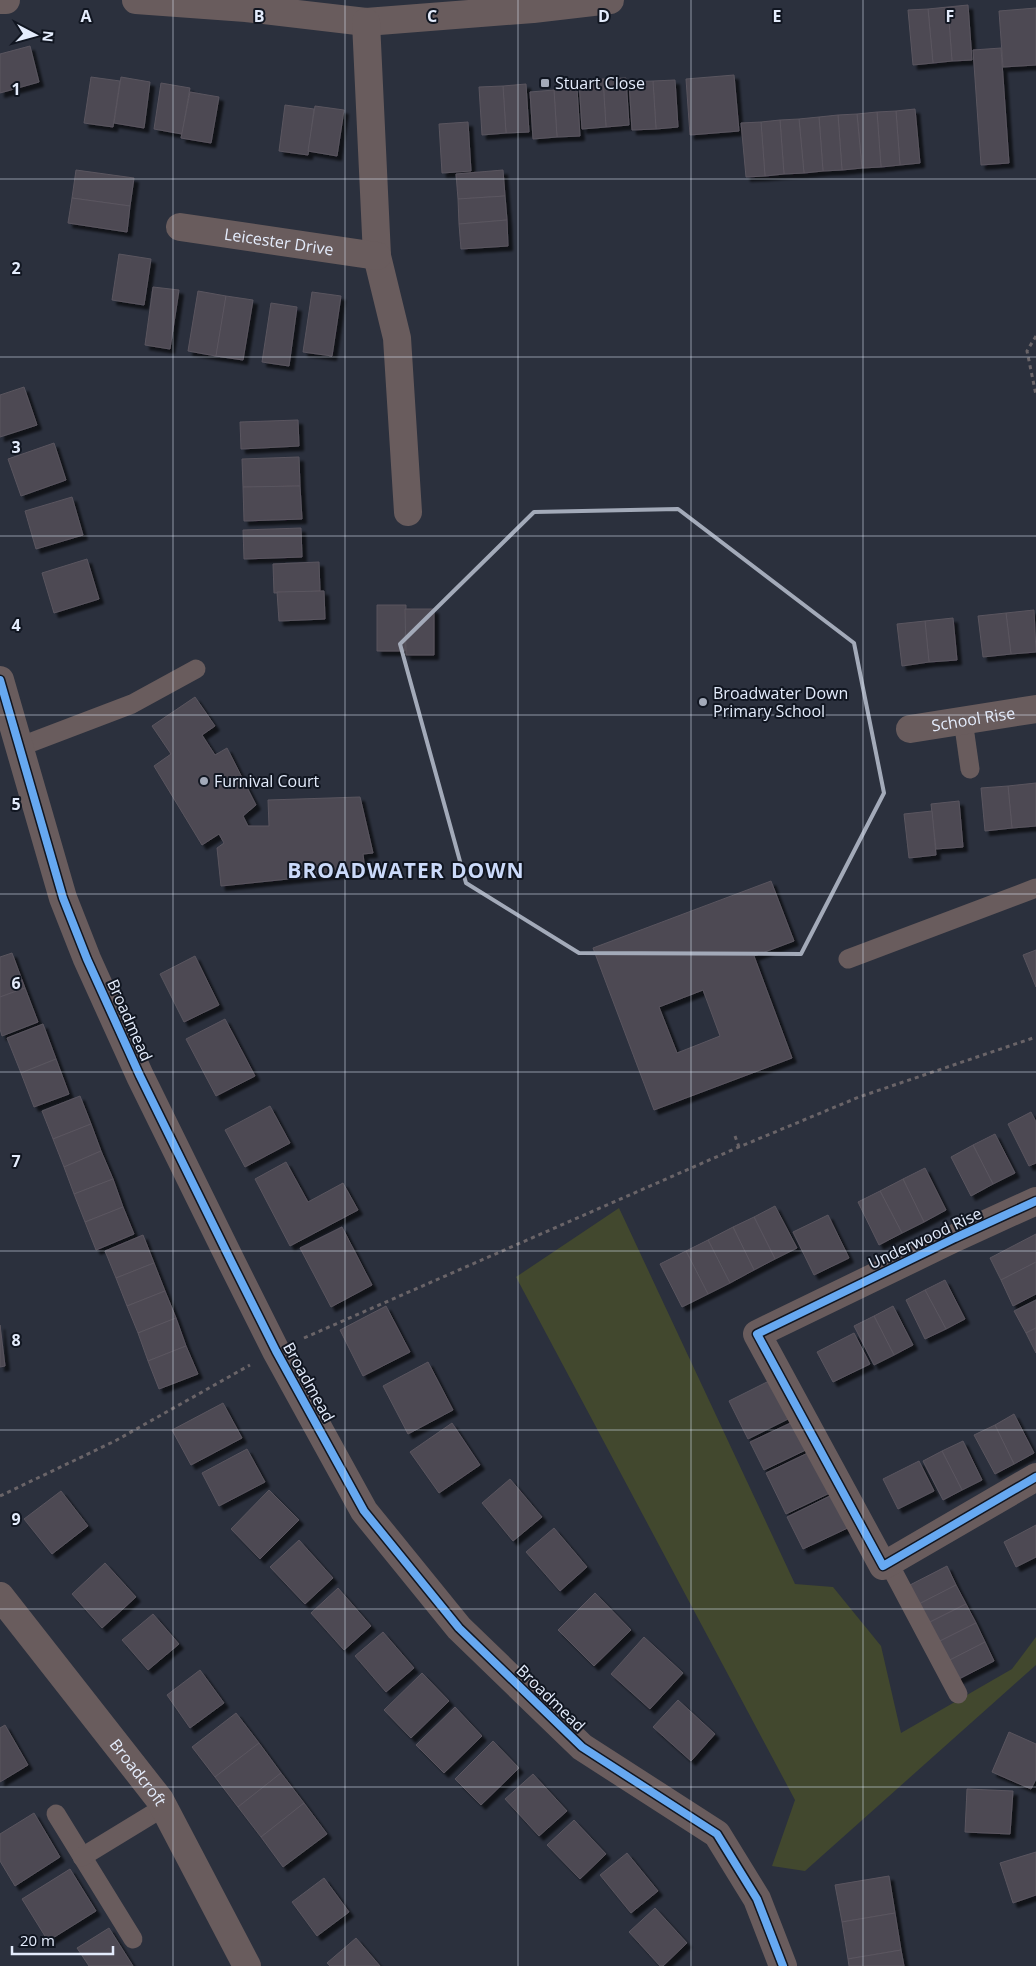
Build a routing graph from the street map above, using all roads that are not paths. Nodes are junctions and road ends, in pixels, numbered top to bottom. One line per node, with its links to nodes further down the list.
1 (0, 0): 2 (street)
2 (6, 0)
3 (136, 0): 6 (street)
4 (610, 0): 5 (street)
5 (532, 5): 6 (street)
6 (366, 22): 8 (street)
7 (180, 227): 8 (street, Leicester Drive)
8 (377, 256): 9 (street)
9 (408, 512)
10 (196, 670): 15 (lane)
11 (0, 680): 15 (street, Broadmead)
12 (1036, 709): 13 (street, School Rise)
13 (963, 720): 14 (street, School Rise); 16 (lane)
14 (910, 728)
15 (19, 747): 29 (street, Broadmead)
16 (970, 769)
17 (1036, 888): 18 (lane)
18 (848, 959)
19 (1036, 1201): 21 (street, Underwood Rise)
20 (1036, 1477): 21 (street)
21 (888, 1562): 23 (lane)
22 (0, 1596): 24 (street, Broadcroft)
23 (958, 1694)
24 (164, 1806): 26 (lane); 28 (street, Broadcroft)
25 (56, 1814): 26 (lane)
26 (82, 1857): 27 (lane)
27 (132, 1939)
28 (247, 1966)
29 (783, 1966)

